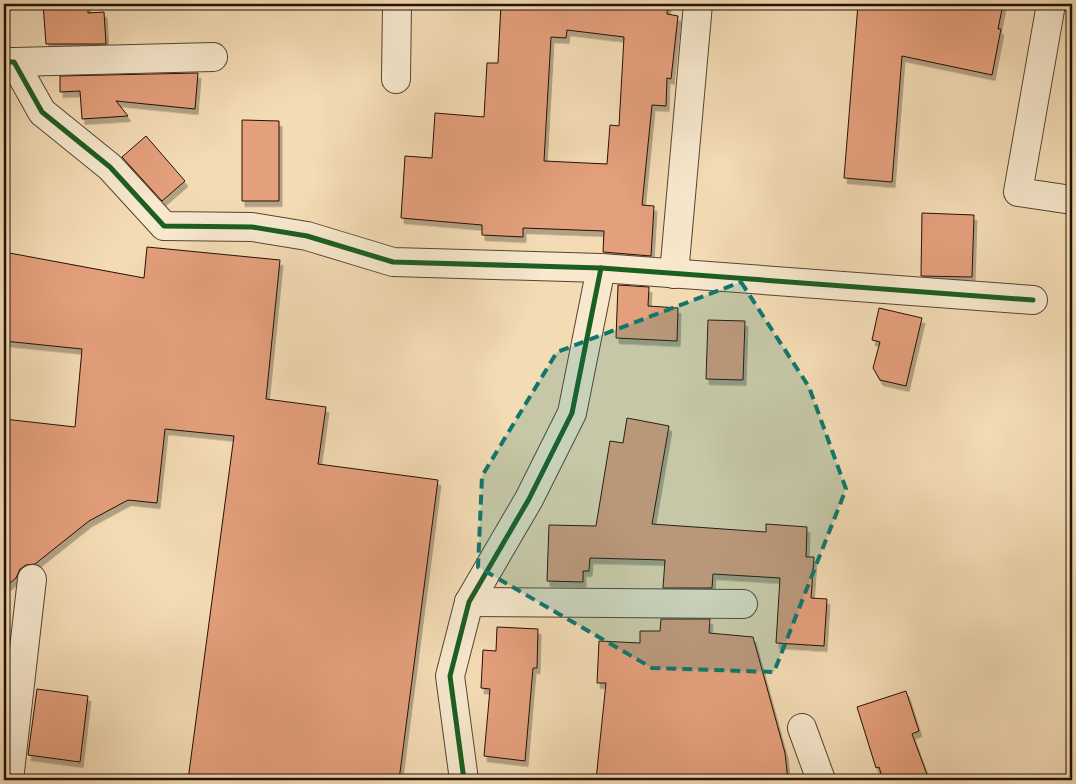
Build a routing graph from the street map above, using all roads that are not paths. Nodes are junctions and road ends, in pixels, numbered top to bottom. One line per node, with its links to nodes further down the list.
1 (396, 4): 6 (street)
2 (698, 4): 9 (street)
3 (1051, 4): 7 (street)
4 (213, 57): 5 (street)
5 (9, 62): 8 (street)
6 (396, 79)
7 (1072, 200)
8 (601, 268): 9 (street); 12 (street)
9 (674, 274): 10 (street)
10 (1033, 300)
11 (32, 579): 15 (street)
12 (469, 602): 13 (street); 16 (street)
13 (743, 604)
14 (802, 728): 17 (street)
15 (10, 780)
16 (464, 780)
17 (821, 780)

